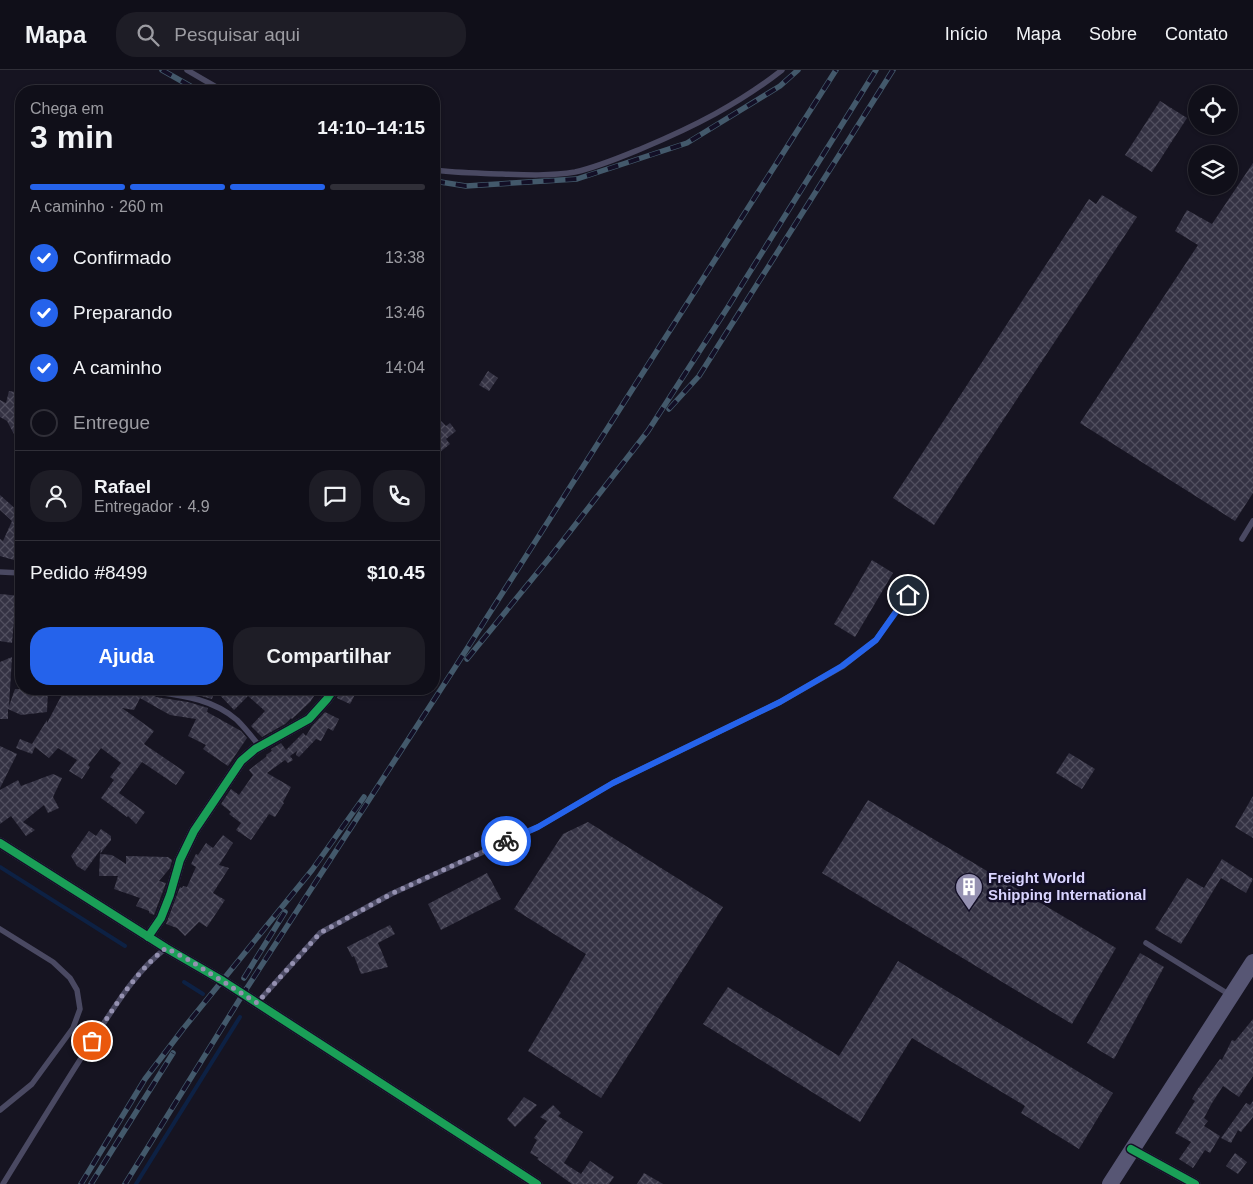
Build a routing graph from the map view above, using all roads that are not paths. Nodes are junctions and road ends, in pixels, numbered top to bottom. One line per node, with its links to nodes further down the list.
1 (187, 70): 3 (lane)
2 (782, 70): 4 (lane)
3 (213, 85)
4 (440, 171)
5 (1253, 521): 6 (lane)
6 (1242, 539)
7 (0, 572): 8 (lane)
8 (15, 573)
9 (908, 595): 20 (lane)
10 (179, 695): 12 (lane)
11 (330, 695): 12 (street)
12 (260, 747): 15 (street)
13 (0, 843): 15 (street)
14 (0, 929): 21 (lane)
15 (148, 937): 17 (street)
16 (1146, 943): 19 (lane)
17 (166, 948): 20 (street); 23 (lane)
18 (1253, 962): 19 (main road)
19 (1232, 996): 22 (main road)
20 (257, 1003): 24 (street)
21 (0, 1110)
22 (1131, 1149): 25 (main road); 26 (street)
23 (2, 1184)
24 (537, 1184)
25 (1110, 1184)
26 (1195, 1184)

